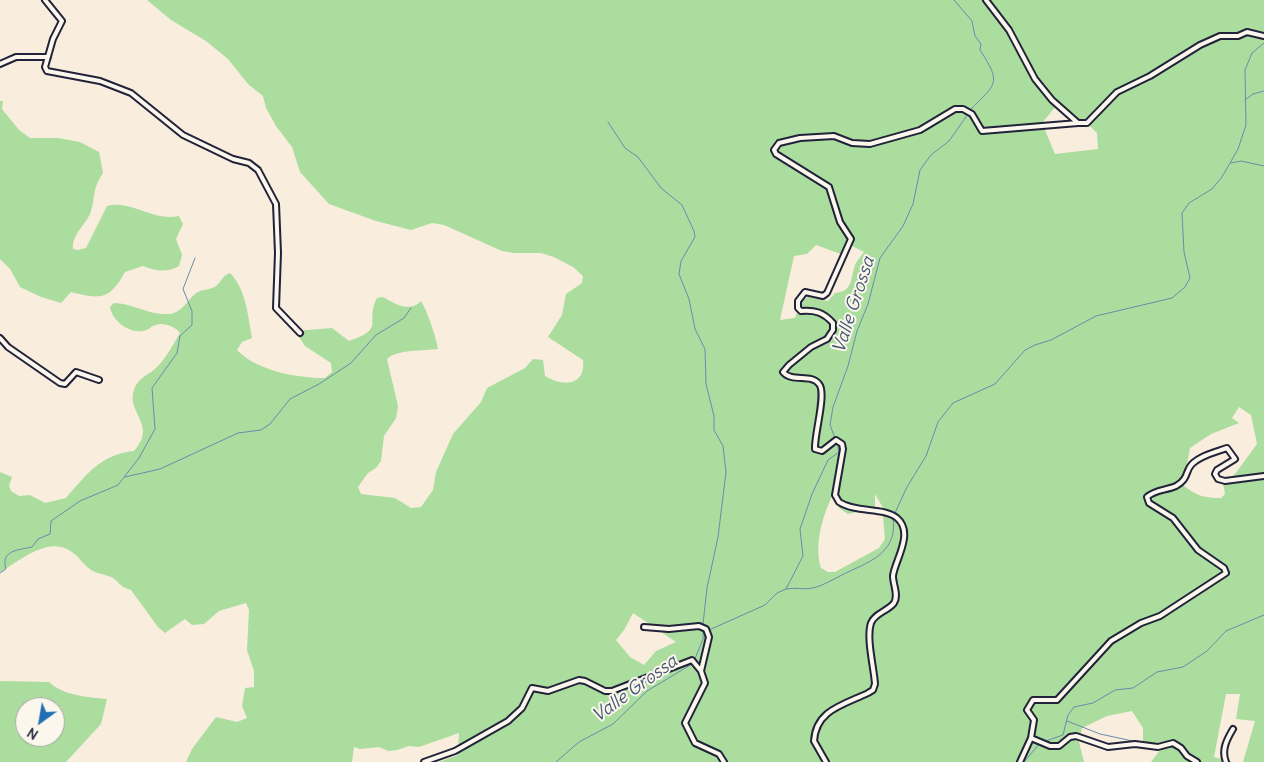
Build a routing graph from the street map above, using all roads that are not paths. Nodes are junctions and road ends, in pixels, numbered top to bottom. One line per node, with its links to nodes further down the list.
1 (45, 0): 4 (street)
2 (986, 0): 6 (street)
3 (1264, 36): 6 (street)
4 (48, 57): 5 (street); 7 (street)
5 (0, 64)
6 (1078, 123): 17 (street)
7 (300, 333)
8 (0, 338): 9 (street)
9 (99, 380)
10 (1264, 476): 14 (street)
11 (644, 627): 12 (street)
12 (701, 671): 15 (street); 16 (street)
13 (1233, 729): 20 (street)
14 (1031, 738): 18 (street); 19 (street)
15 (424, 762)
16 (724, 762)
17 (826, 762)
18 (1020, 762)
19 (1196, 762)
20 (1226, 762)

